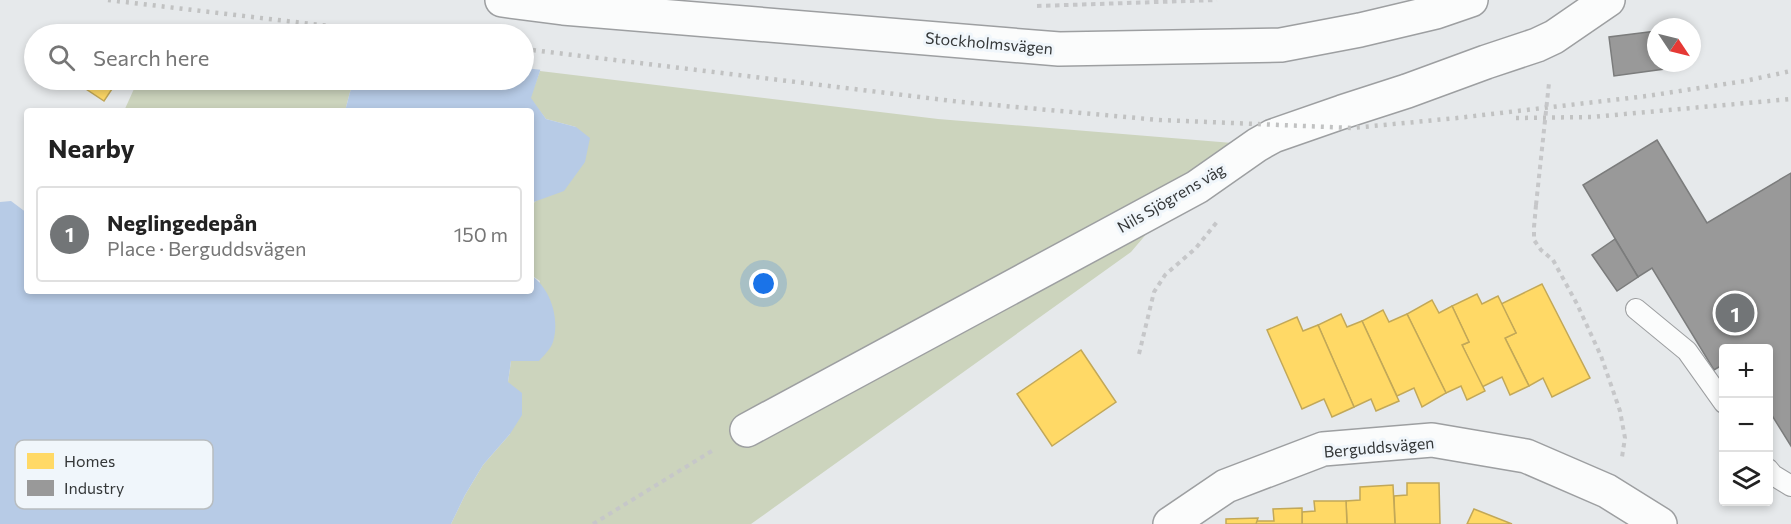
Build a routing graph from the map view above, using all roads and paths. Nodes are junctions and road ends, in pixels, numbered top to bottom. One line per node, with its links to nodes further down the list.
1 (502, 0): 3 (street, Stockholmsvägen)
2 (1217, 0): 5 (path)
3 (1471, 0)
4 (1608, 0): 11 (street, Nils Sjögrens väg)
5 (1030, 6)
6 (1549, 83): 14 (path, bridge)
7 (1219, 220): 9 (path)
8 (1636, 309): 10 (lane)
9 (1139, 354)
10 (1720, 398)
11 (747, 430): 15 (path)
12 (1773, 475): 13 (lane)
13 (1791, 486)
14 (1607, 490): 16 (street, Berguddsvägen); 17 (street, Berguddsvägen)
15 (593, 524)
16 (1170, 524)
17 (1660, 524)

